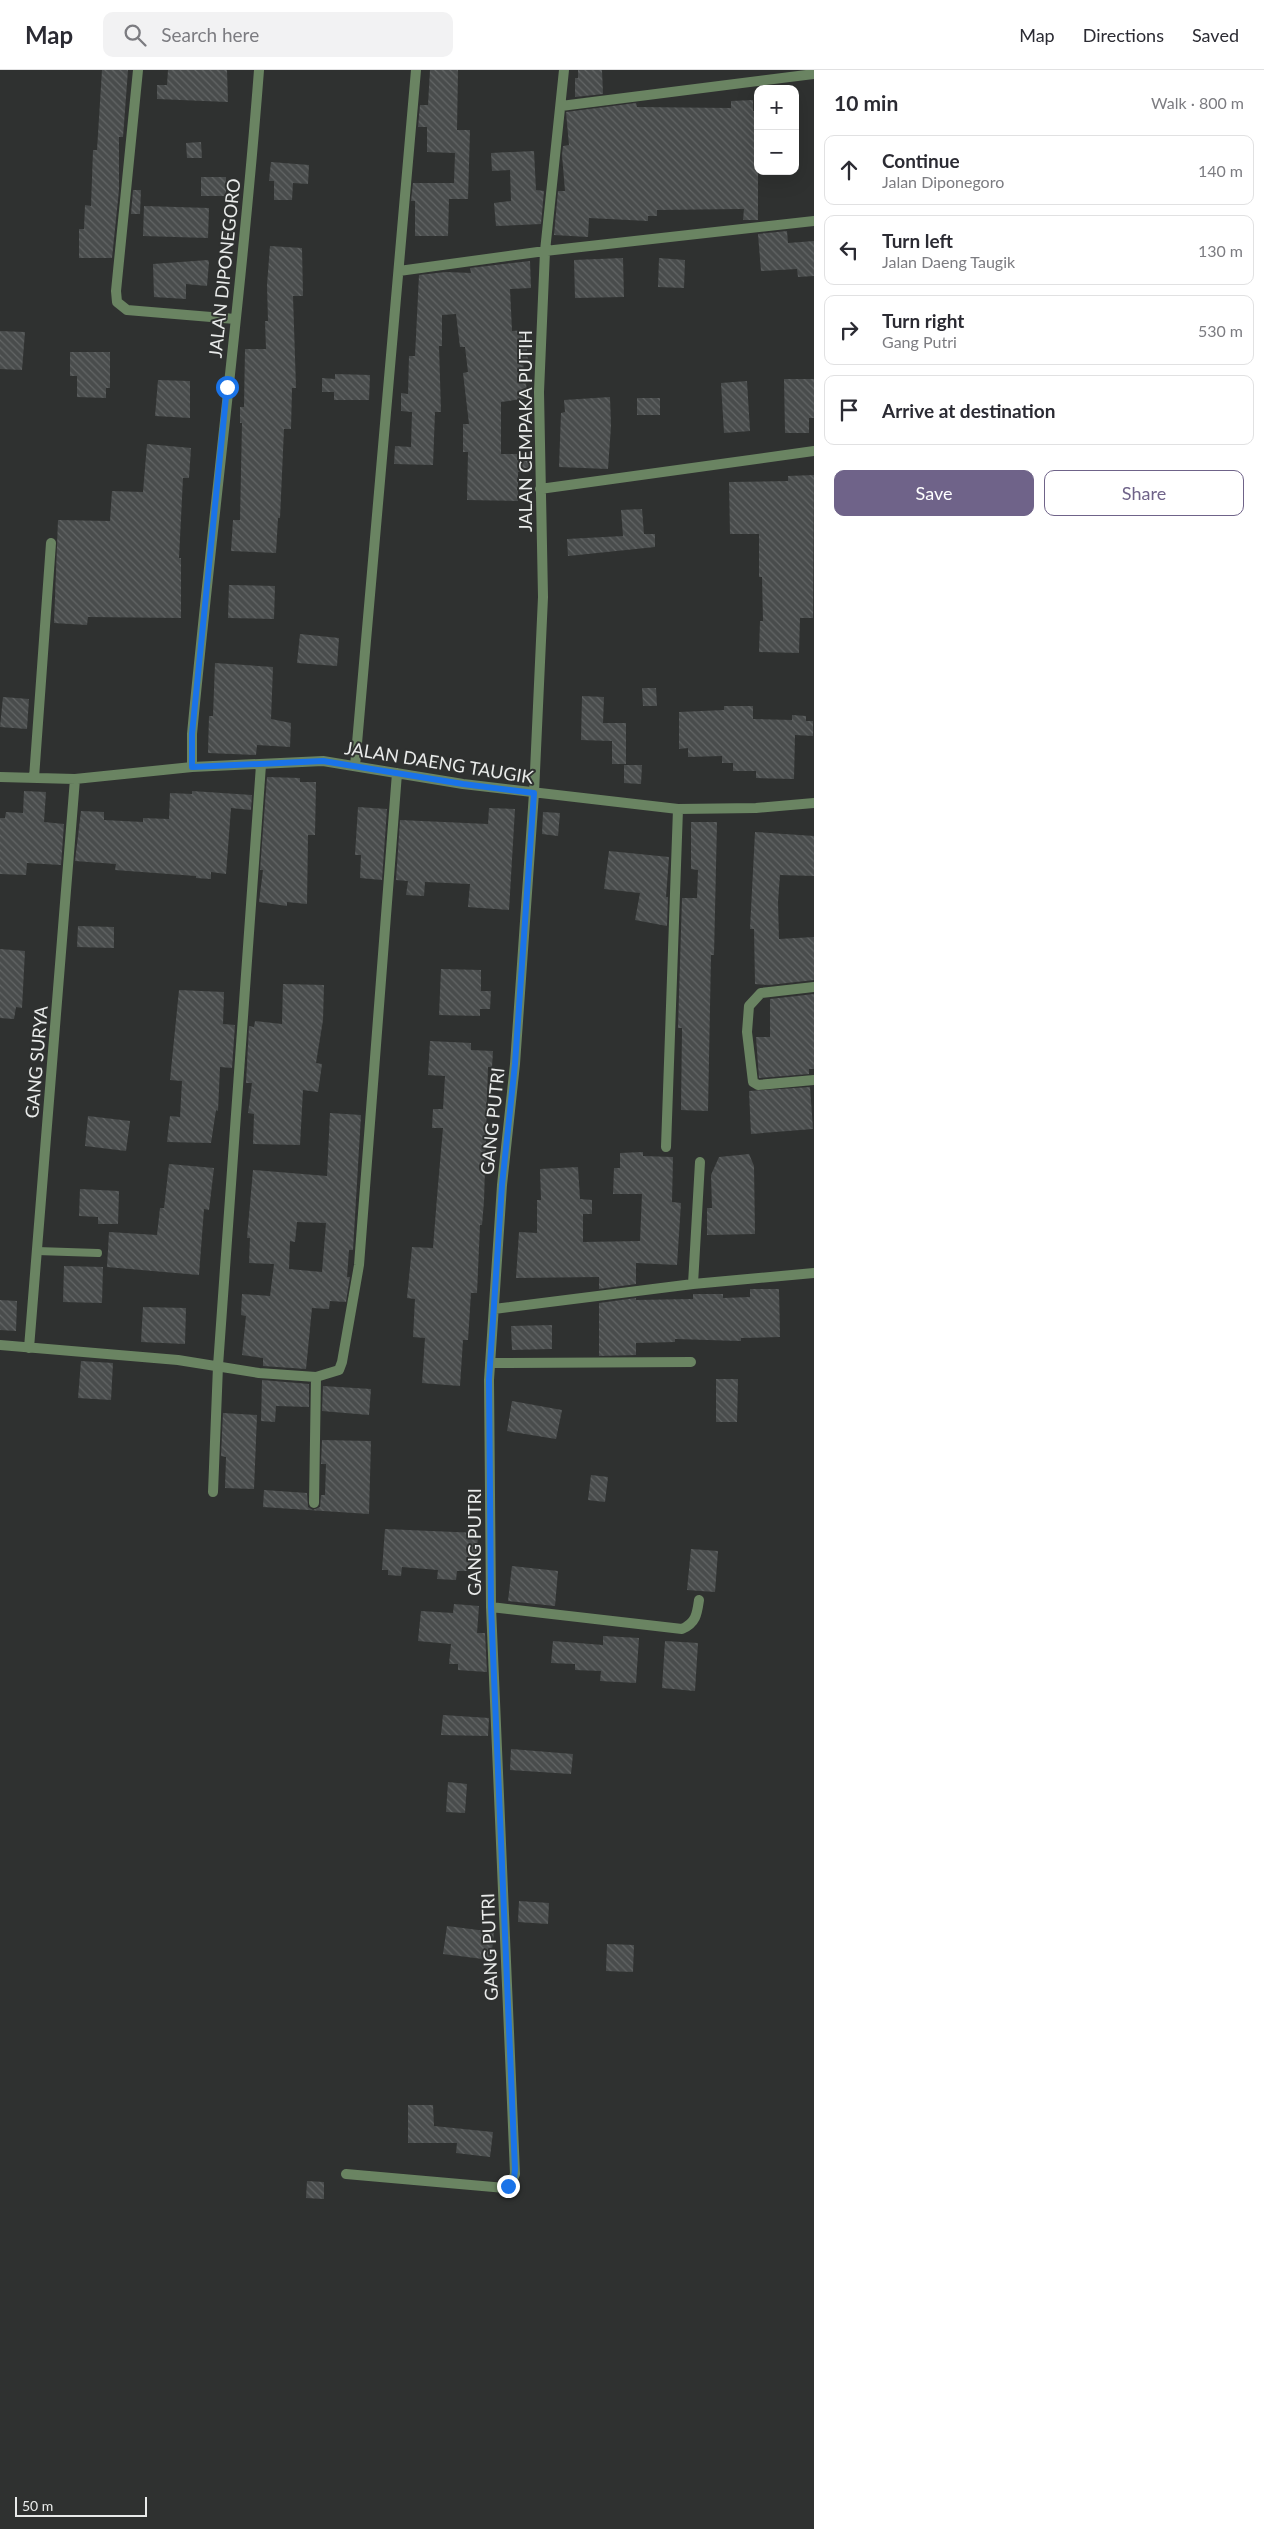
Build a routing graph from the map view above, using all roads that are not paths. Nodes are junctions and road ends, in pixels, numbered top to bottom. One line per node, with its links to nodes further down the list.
1 (138, 70): 10 (street)
2 (260, 70): 10 (street, JALAN DIPONEGORO)
3 (416, 70): 9 (street)
4 (564, 70): 6 (street, JALAN CEMPAKA PUTIH)
5 (814, 74): 6 (street)
6 (560, 106): 8 (street, JALAN CEMPAKA PUTIH)
7 (814, 222): 8 (street)
8 (545, 251): 9 (street); 12 (street, JALAN CEMPAKA PUTIH)
9 (399, 271): 15 (street)
10 (235, 319): 16 (street, JALAN DIPONEGORO)
11 (814, 451): 12 (street)
12 (540, 489): 21 (street, JALAN CEMPAKA PUTIH)
13 (50, 543): 19 (street)
14 (260, 764): 15 (street, JALAN DAENG TAUGIK); 16 (street, JALAN DAENG TAUGIK); 37 (street)
15 (355, 766): 17 (street, JALAN DAENG TAUGIK)
16 (192, 767): 20 (street, JALAN DAENG TAUGIK)
17 (397, 773): 21 (street, JALAN DAENG TAUGIK); 38 (street)
18 (0, 777): 19 (street, JALAN DAENG TAUGIK)
19 (34, 778): 20 (street, JALAN DAENG TAUGIK)
20 (75, 779): 28 (street, GANG SURYA)
21 (534, 793): 23 (street, JALAN DAENG TAUGIK); 32 (street, GANG PUTRI)
22 (814, 803): 23 (street, JALAN DAENG TAUGIK)
23 (678, 809): 26 (street)
24 (814, 987): 25 (street)
25 (814, 1080)
26 (666, 1147)
27 (700, 1162): 31 (street)
28 (37, 1251): 29 (lane); 34 (street, GANG SURYA)
29 (98, 1254)
30 (814, 1273): 31 (street)
31 (693, 1284): 32 (street)
32 (494, 1309): 36 (street, GANG PUTRI)
33 (0, 1345): 34 (street)
34 (29, 1348): 37 (street)
35 (690, 1362): 36 (street)
36 (490, 1363): 42 (street, GANG PUTRI)
37 (218, 1366): 38 (street); 39 (street)
38 (316, 1377): 40 (street)
39 (213, 1492)
40 (314, 1503)
41 (699, 1600): 42 (street)
42 (491, 1606): 43 (street, GANG PUTRI)
43 (346, 2174)

